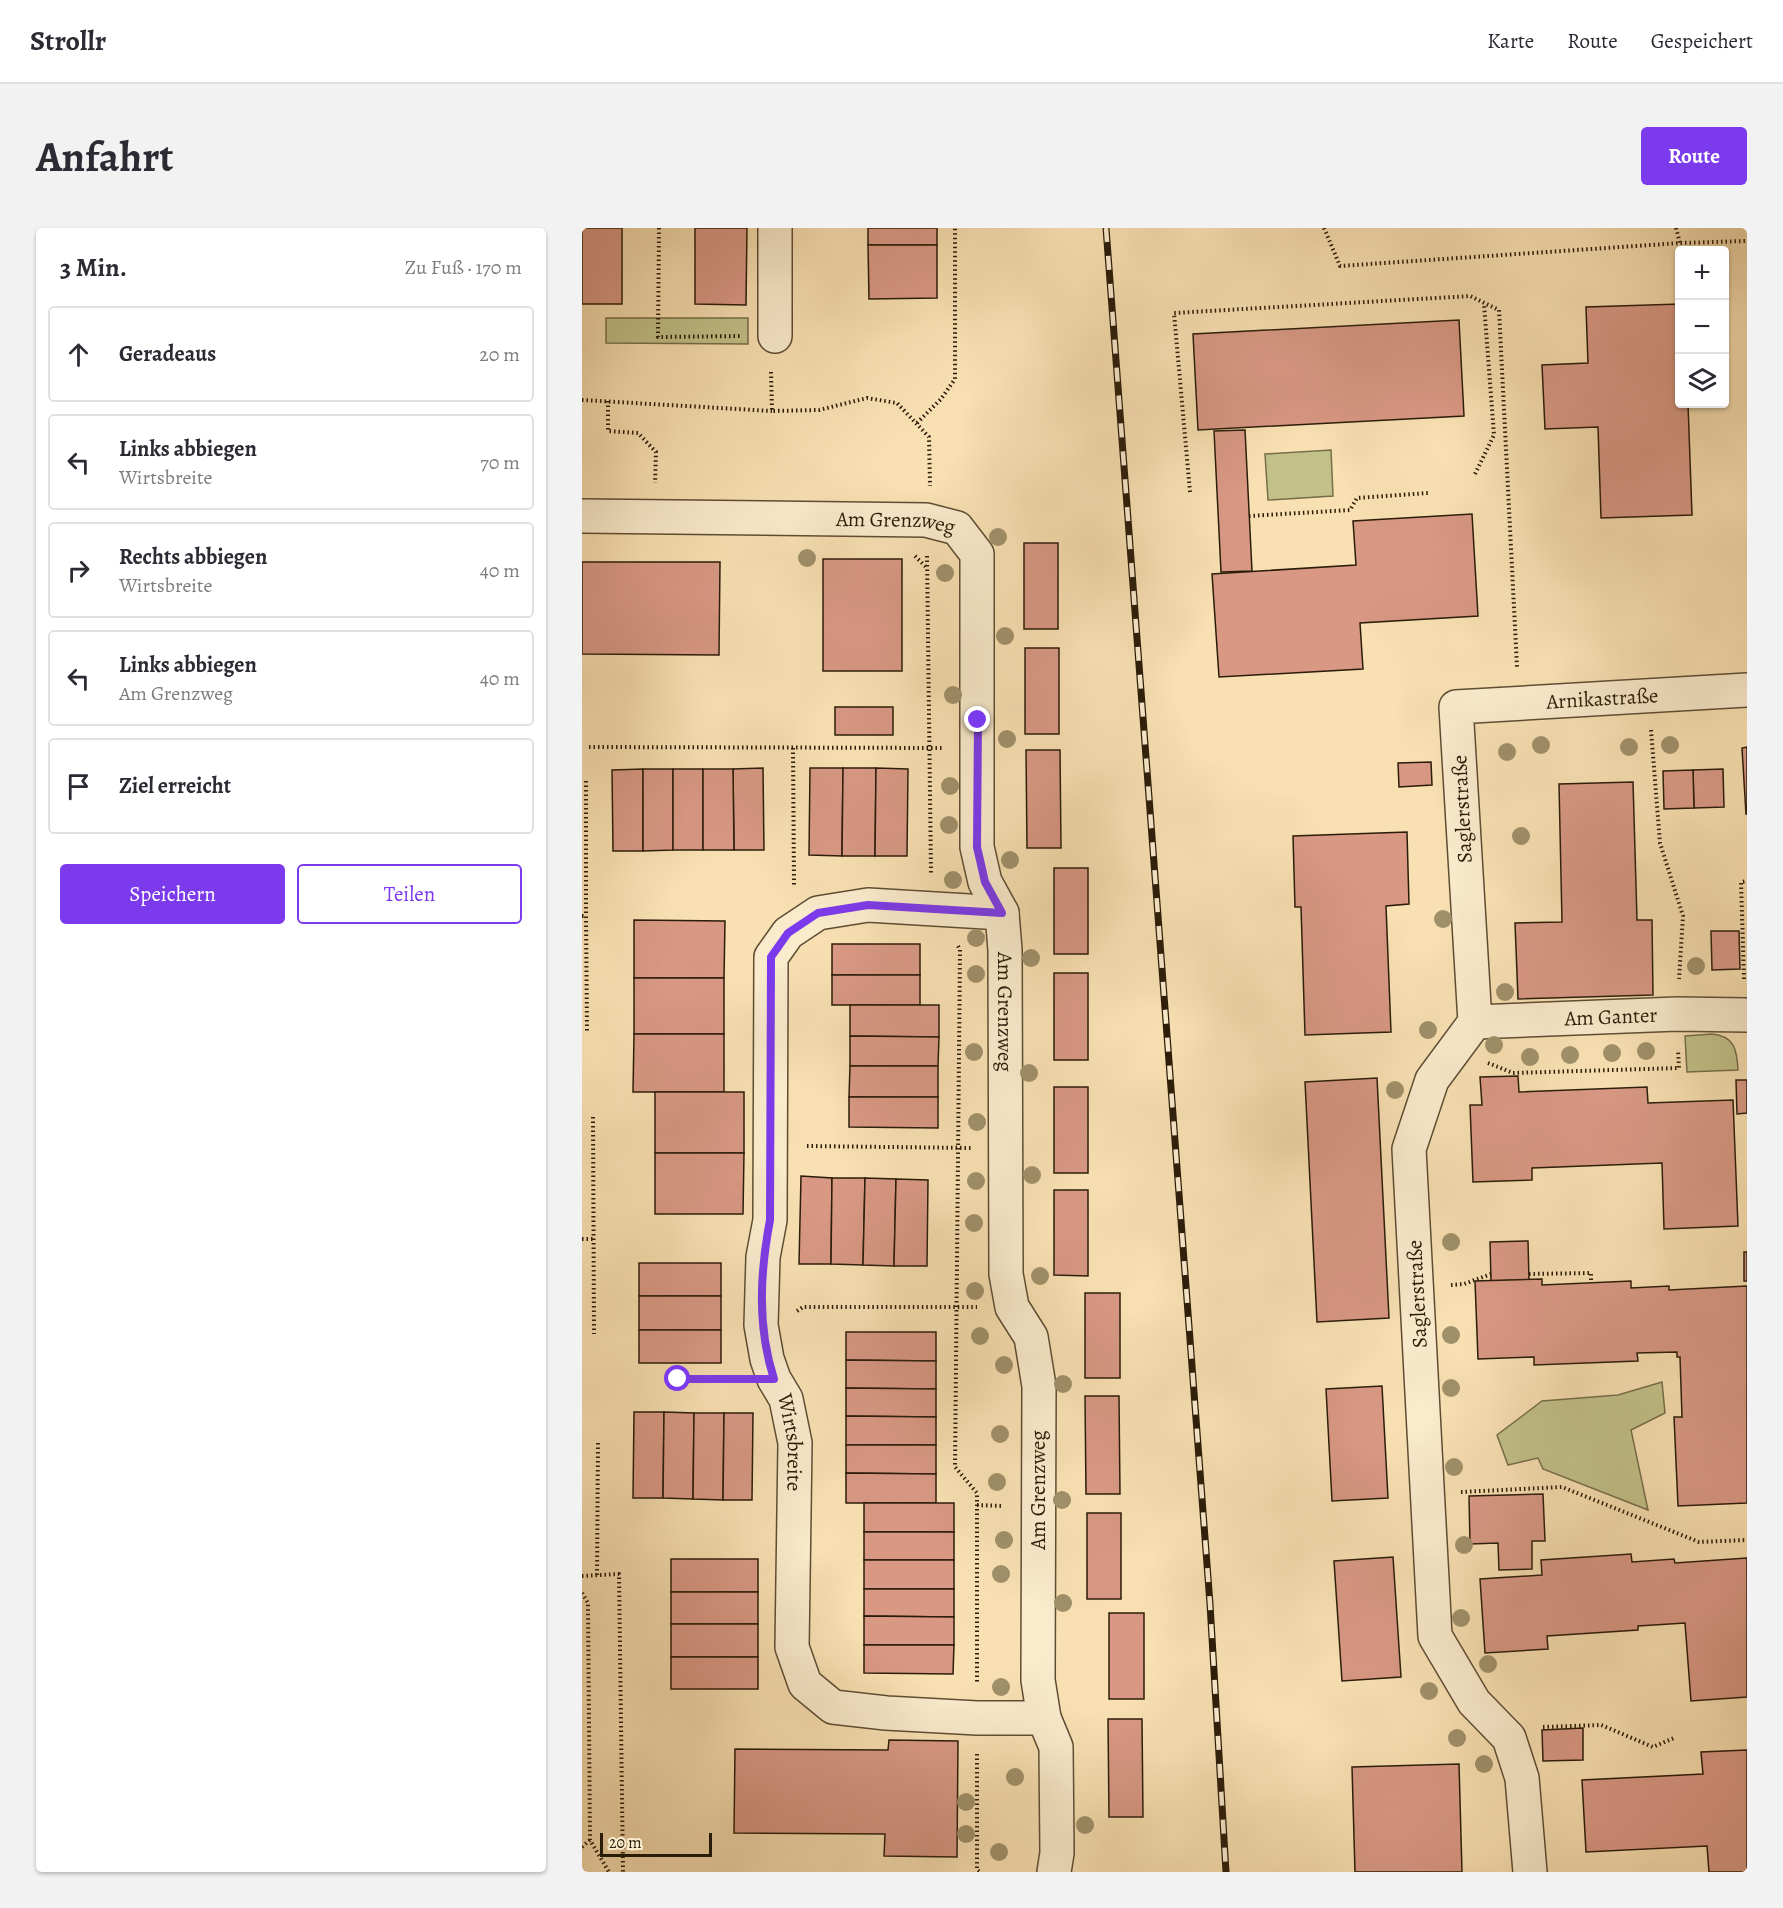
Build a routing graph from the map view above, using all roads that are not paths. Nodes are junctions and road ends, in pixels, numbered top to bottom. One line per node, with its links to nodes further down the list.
1 (775, 228): 2 (street)
2 (773, 350)
3 (582, 516): 6 (street, Am Grenzweg)
4 (1747, 690): 5 (street, Arnikastraße)
5 (1456, 708): 8 (street, Saglerstraße)
6 (1002, 913): 9 (street, Am Grenzweg); 9 (street, Wirtsbreite)
7 (1746, 1014): 8 (street, Am Ganter)
8 (1475, 1022): 11 (street, Saglerstraße)
9 (1044, 1718): 10 (street, Am Grenzweg)
10 (1054, 1872)
11 (1530, 1872)

